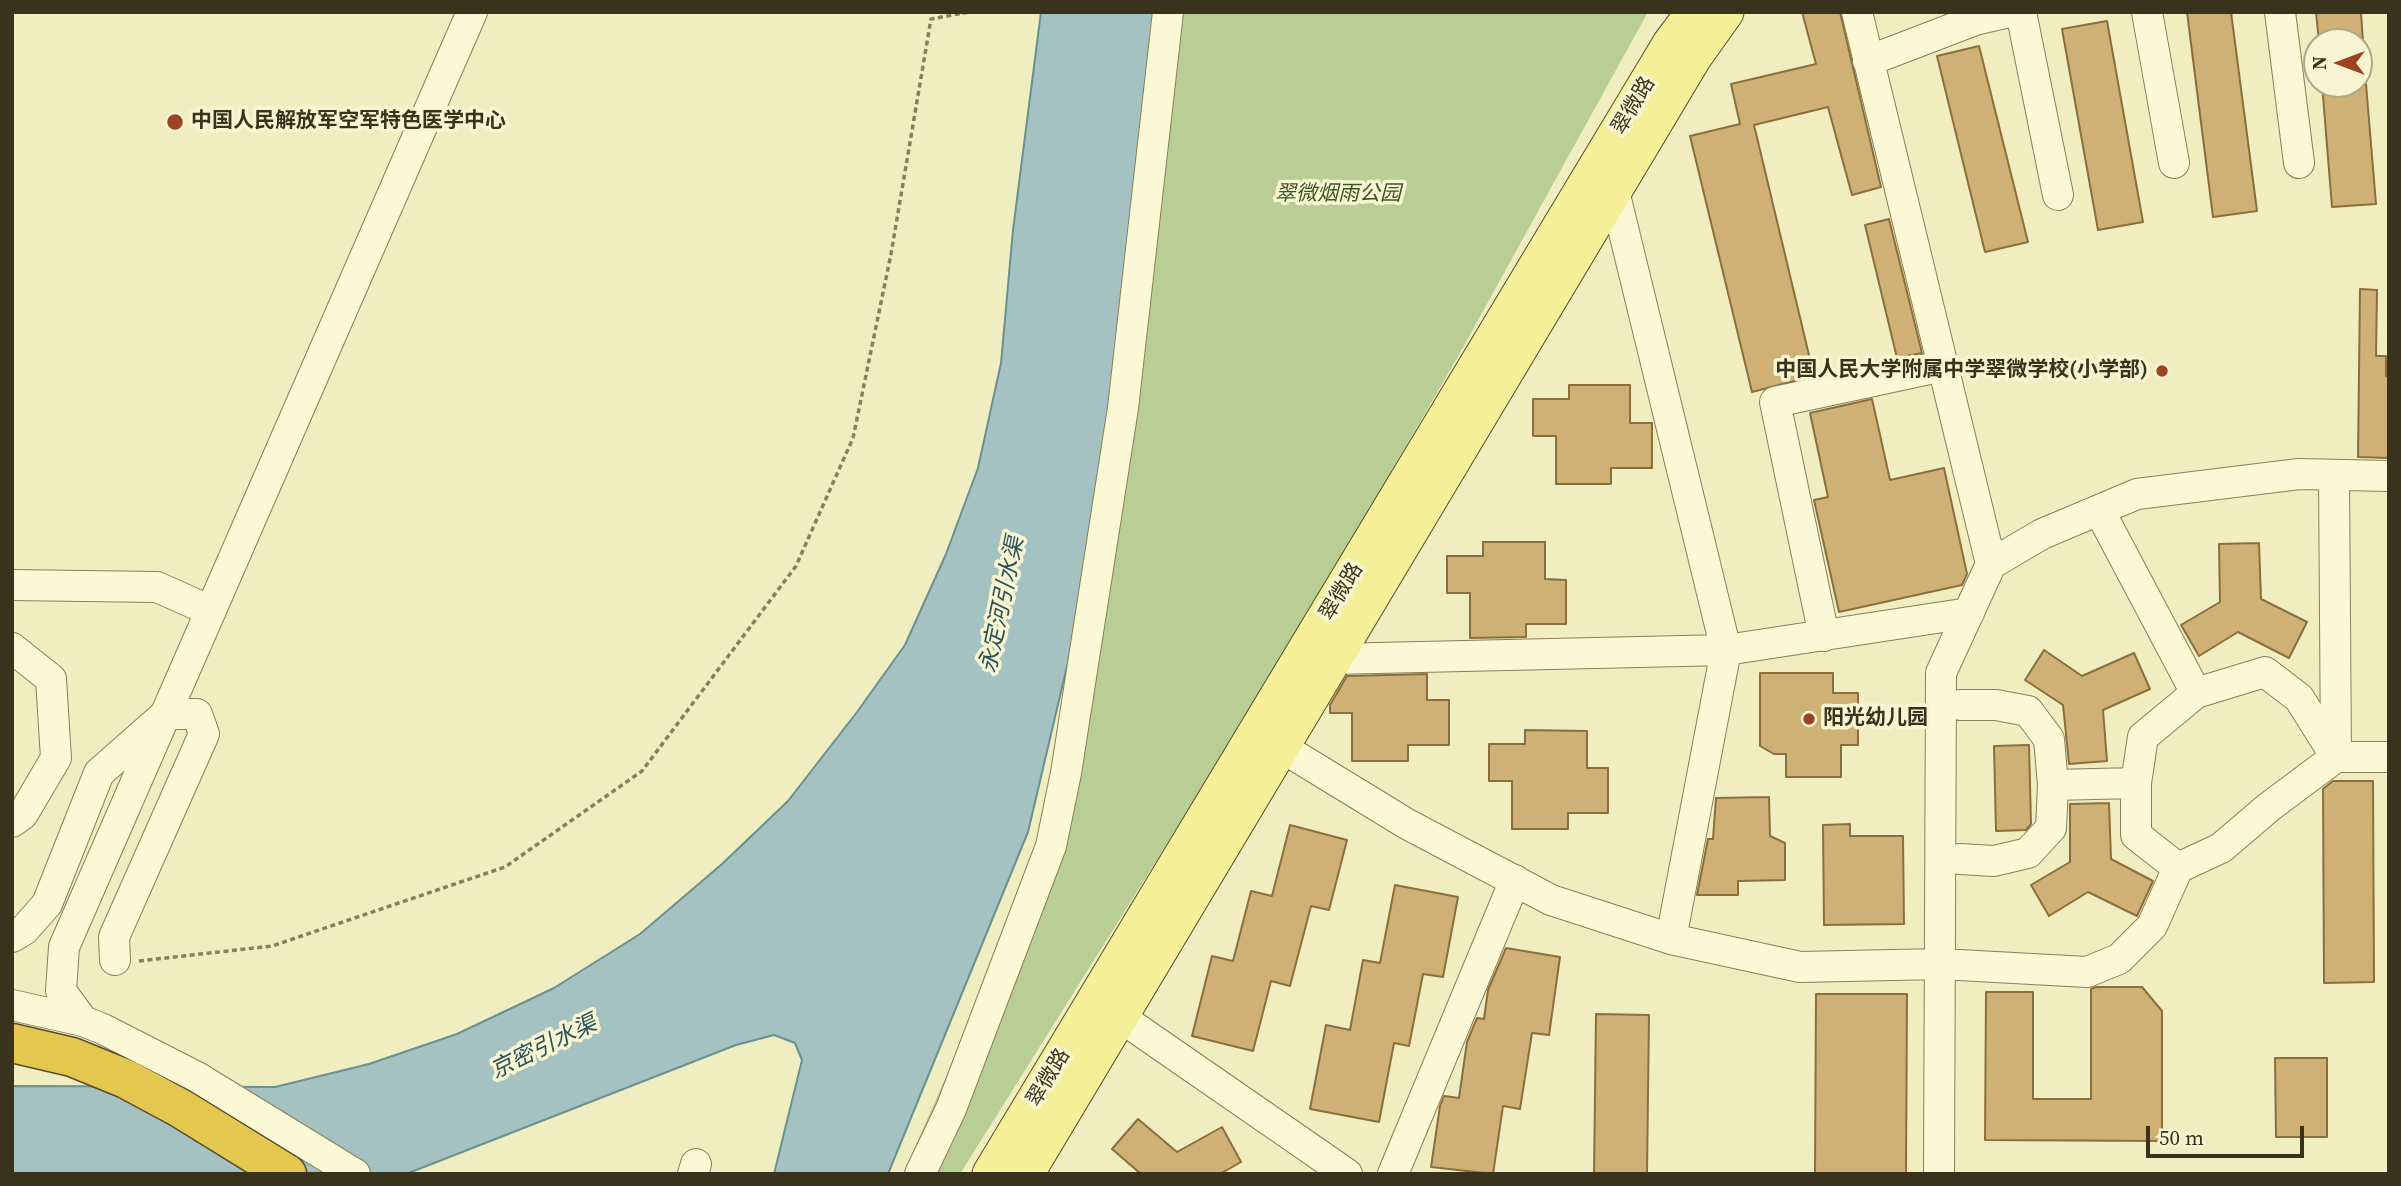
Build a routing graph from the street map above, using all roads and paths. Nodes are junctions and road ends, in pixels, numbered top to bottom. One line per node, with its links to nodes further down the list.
1 (472, 12): 23 (street)
2 (969, 12): 43 (path)
3 (1168, 12): 51 (street)
4 (1695, 12): 52 (main road, 翠微路)
5 (1725, 12): 15 (main road, 翠微路)
6 (1857, 12): 12 (street)
7 (2010, 12): 11 (street)
8 (2021, 12): 16 (street)
9 (2147, 12): 13 (street)
10 (2280, 12): 14 (street)
11 (1975, 16): 12 (street)
12 (1868, 61): 17 (street)
13 (2174, 163)
14 (2299, 163)
15 (1614, 191): 27 (street); 28 (main road, 翠微路)
16 (2058, 195)
17 (1943, 366): 21 (street); 25 (street)
18 (2334, 475): 19 (street); 20 (street); 33 (street)
19 (2389, 476)
20 (2099, 510): 21 (street); 29 (street)
21 (1991, 564): 24 (street)
22 (12, 585): 23 (street)
23 (211, 611): 31 (street)
24 (1969, 613): 25 (street); 44 (street)
25 (1824, 636): 27 (street)
26 (12, 648): 37 (street)
27 (1726, 650): 28 (street); 42 (street)
28 (1333, 659): 32 (main road, 翠微路)
29 (2196, 693): 33 (street); 35 (street)
30 (1960, 705): 36 (street)
31 (166, 714): 41 (street); 43 (street); 47 (street)
32 (1281, 747): 40 (street); 46 (main road, 翠微路)
33 (2336, 757): 34 (street); 39 (street)
34 (2389, 757)
35 (2136, 783): 36 (street); 39 (street)
36 (2053, 785): 38 (street)
37 (12, 822)
38 (1960, 859)
39 (2178, 868): 44 (street)
40 (1514, 880): 42 (street); 55 (street)
41 (12, 937)
42 (1671, 939): 44 (street)
43 (115, 960)
44 (1940, 964): 56 (street)
45 (12, 1005): 47 (street)
46 (1119, 1017): 53 (main road, 翠微路); 54 (street)
47 (93, 1025): 50 (street)
48 (12, 1043): 49 (highway)
49 (286, 1174)
50 (355, 1174)
51 (920, 1174)
52 (991, 1174)
53 (1026, 1174)
54 (1347, 1174)
55 (1393, 1174)
56 (1940, 1174)

